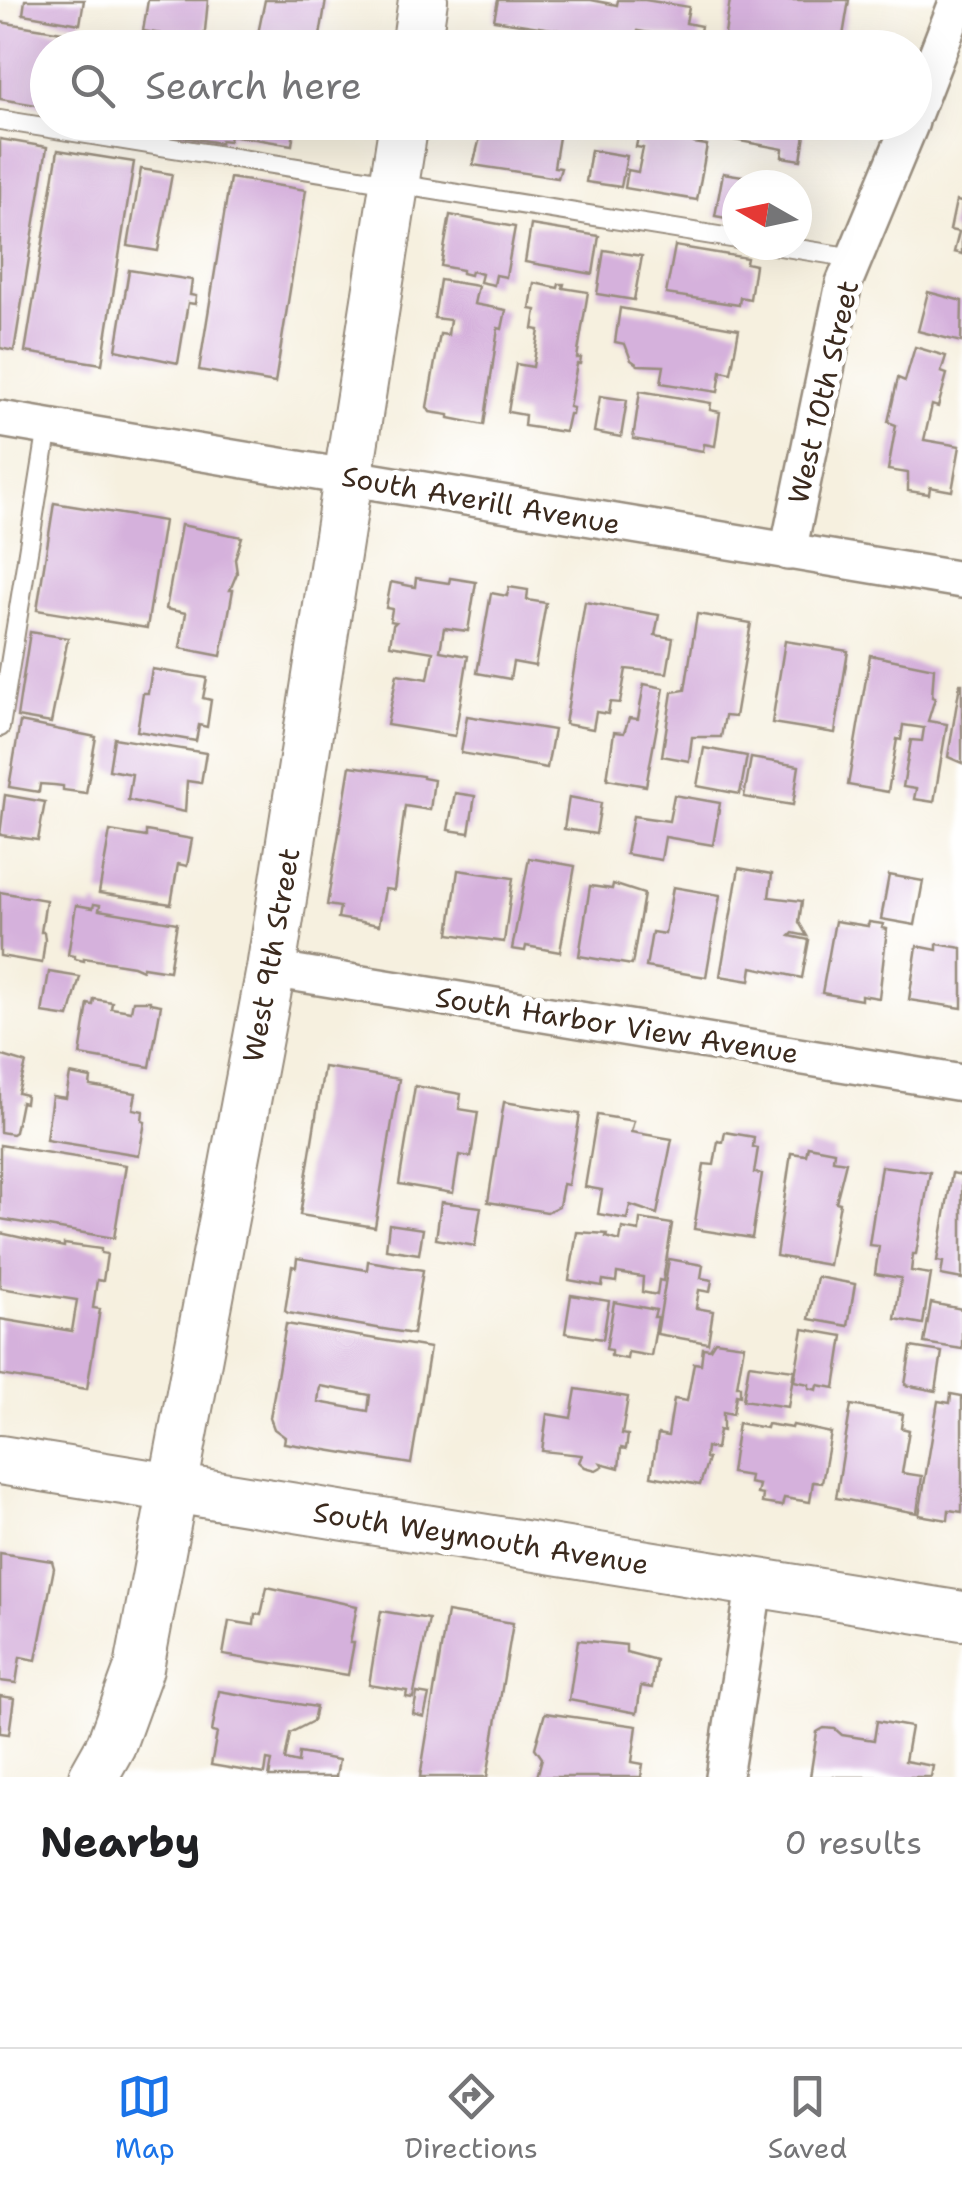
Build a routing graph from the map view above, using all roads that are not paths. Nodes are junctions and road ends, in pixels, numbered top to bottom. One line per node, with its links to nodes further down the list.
1 (423, 0): 3 (main road)
2 (958, 0): 4 (street)
3 (419, 30)
4 (932, 67)
5 (0, 120): 6 (lane)
6 (30, 125)
7 (123, 140): 10 (lane)
8 (401, 140): 10 (main road, West 9th Street)
9 (903, 140): 13 (street, West 10th Street)
10 (394, 184): 11 (lane); 16 (main road, West 9th Street)
11 (722, 237)
12 (812, 251): 13 (lane)
13 (854, 258): 17 (street, West 10th Street)
14 (0, 419): 15 (street, South Averill Avenue)
15 (48, 427): 16 (street, South Averill Avenue); 19 (lane)
16 (347, 477): 17 (street, South Averill Avenue); 20 (main road, West 9th Street)
17 (788, 552): 18 (street, South Averill Avenue)
18 (962, 580)
19 (0, 728)
20 (271, 970): 21 (street, South Harbor View Avenue); 23 (main road, West 9th Street)
21 (962, 1083)
22 (0, 1460): 23 (main road, South Weymouth Avenue)
23 (171, 1488): 24 (main road, South Weymouth Avenue); 26 (main road, West 9th Street)
24 (755, 1582): 25 (main road, South Weymouth Avenue); 27 (street)
25 (962, 1616)
26 (93, 1777)
27 (724, 1777)

